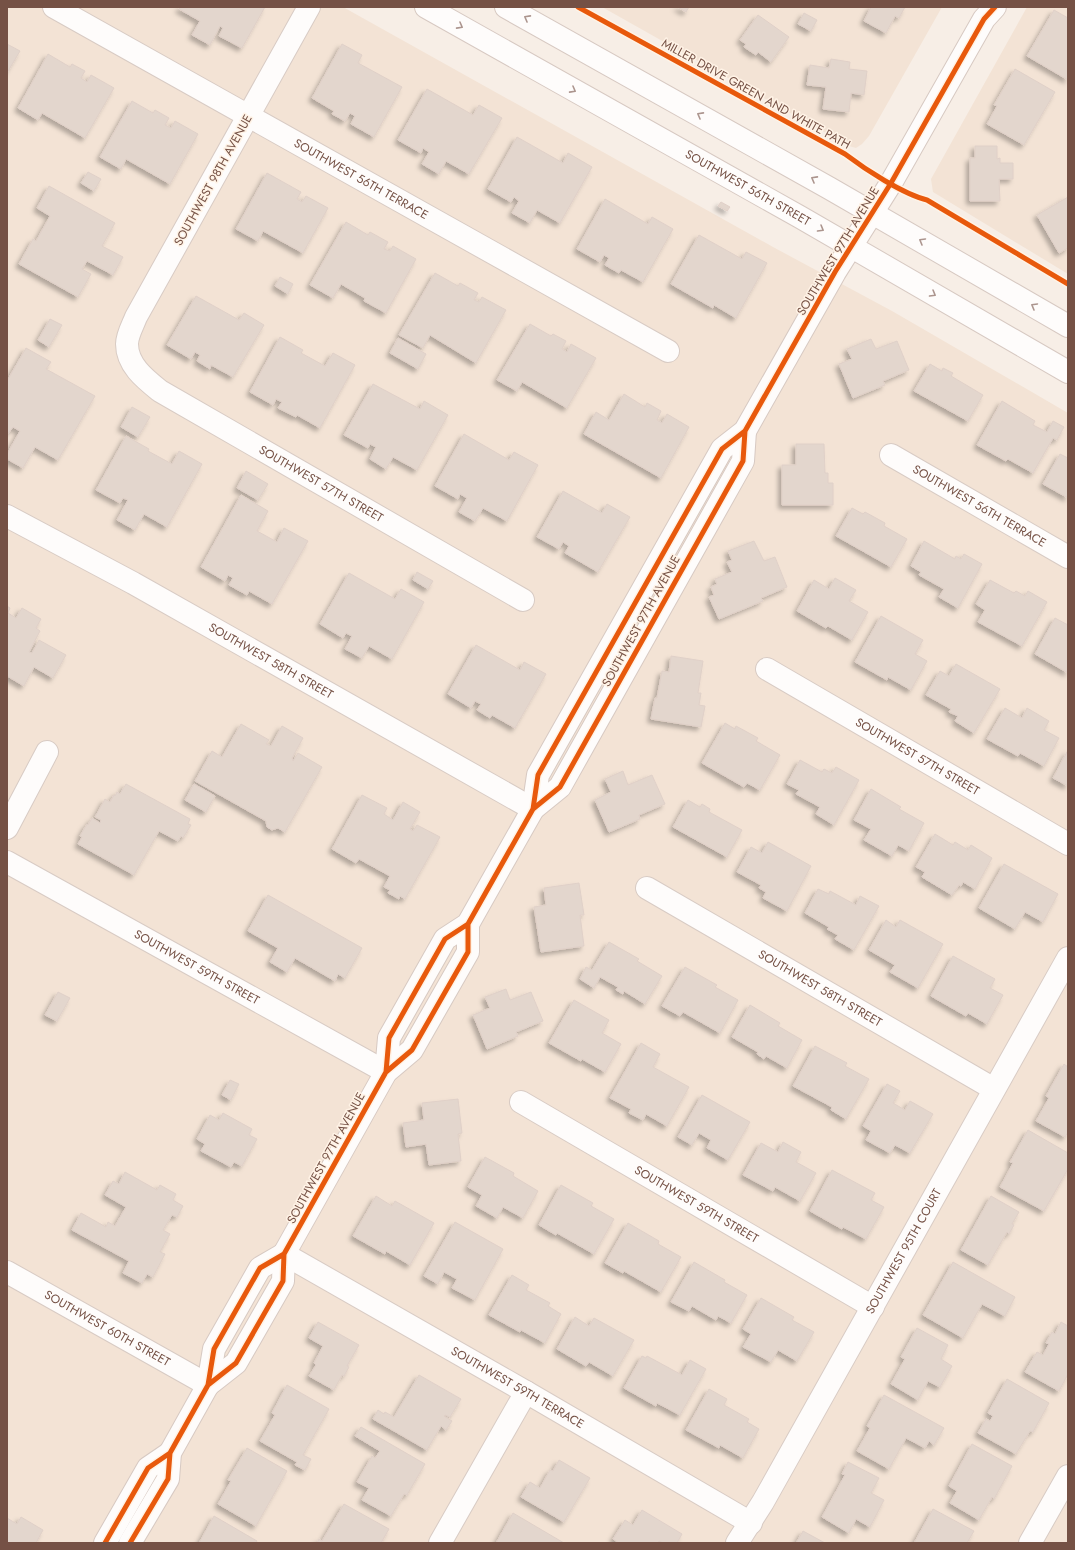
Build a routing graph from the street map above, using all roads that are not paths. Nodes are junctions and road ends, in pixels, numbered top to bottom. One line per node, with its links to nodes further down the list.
1 (54, 7): 6 (street, SOUTHWEST 56TH TERRACE)
2 (310, 7): 6 (street, SOUTHWEST 98TH AVENUE)
3 (426, 7): 8 (street, SOUTHWEST 56TH STREET, one-way to 8)
4 (506, 7): 7 (street, one-way to 4)
5 (988, 11): 7 (street, SOUTHWEST 97TH AVENUE)
6 (249, 116): 10 (street, SOUTHWEST 56TH TERRACE); 11 (street, SOUTHWEST 98TH AVENUE)
7 (872, 212): 8 (street, SOUTHWEST 97TH AVENUE); 9 (street, one-way to 7)
8 (850, 246): 12 (street, SOUTHWEST 56TH STREET, one-way to 12); 19 (street, SOUTHWEST 97TH AVENUE)
9 (1068, 326)
10 (668, 351)
11 (130, 357): 16 (street, SOUTHWEST 57TH STREET)
12 (1068, 372)
13 (891, 455): 15 (street, SOUTHWEST 56TH TERRACE)
14 (7, 516): 19 (street, SOUTHWEST 58TH STREET)
15 (1068, 557)
16 (523, 600)
17 (766, 669): 21 (street, SOUTHWEST 57TH STREET)
18 (47, 752): 20 (street)
19 (533, 809): 25 (street, SOUTHWEST 97TH AVENUE)
20 (7, 828)
21 (1068, 844)
22 (7, 862): 25 (street, SOUTHWEST 59TH STREET)
23 (647, 888): 26 (street, SOUTHWEST 58TH STREET)
24 (1068, 958): 26 (street, SOUTHWEST 95TH COURT)
25 (386, 1072): 28 (street, SOUTHWEST 97TH AVENUE)
26 (994, 1089): 30 (street, SOUTHWEST 95TH COURT)
27 (520, 1102): 30 (street, SOUTHWEST 59TH STREET)
28 (284, 1254): 31 (street); 32 (street, SOUTHWEST 59TH TERRACE)
29 (7, 1272): 31 (street, SOUTHWEST 60TH STREET)
30 (873, 1306): 35 (street, SOUTHWEST 95TH COURT)
31 (208, 1385): 33 (street)
32 (526, 1392): 35 (street, SOUTHWEST 59TH TERRACE); 38 (street)
33 (170, 1453): 36 (street); 37 (street)
34 (1068, 1476): 40 (street)
35 (751, 1523): 39 (street, SOUTHWEST 95TH COURT)
36 (105, 1543)
37 (130, 1543)
38 (440, 1543)
39 (737, 1543)
40 (1030, 1543)

